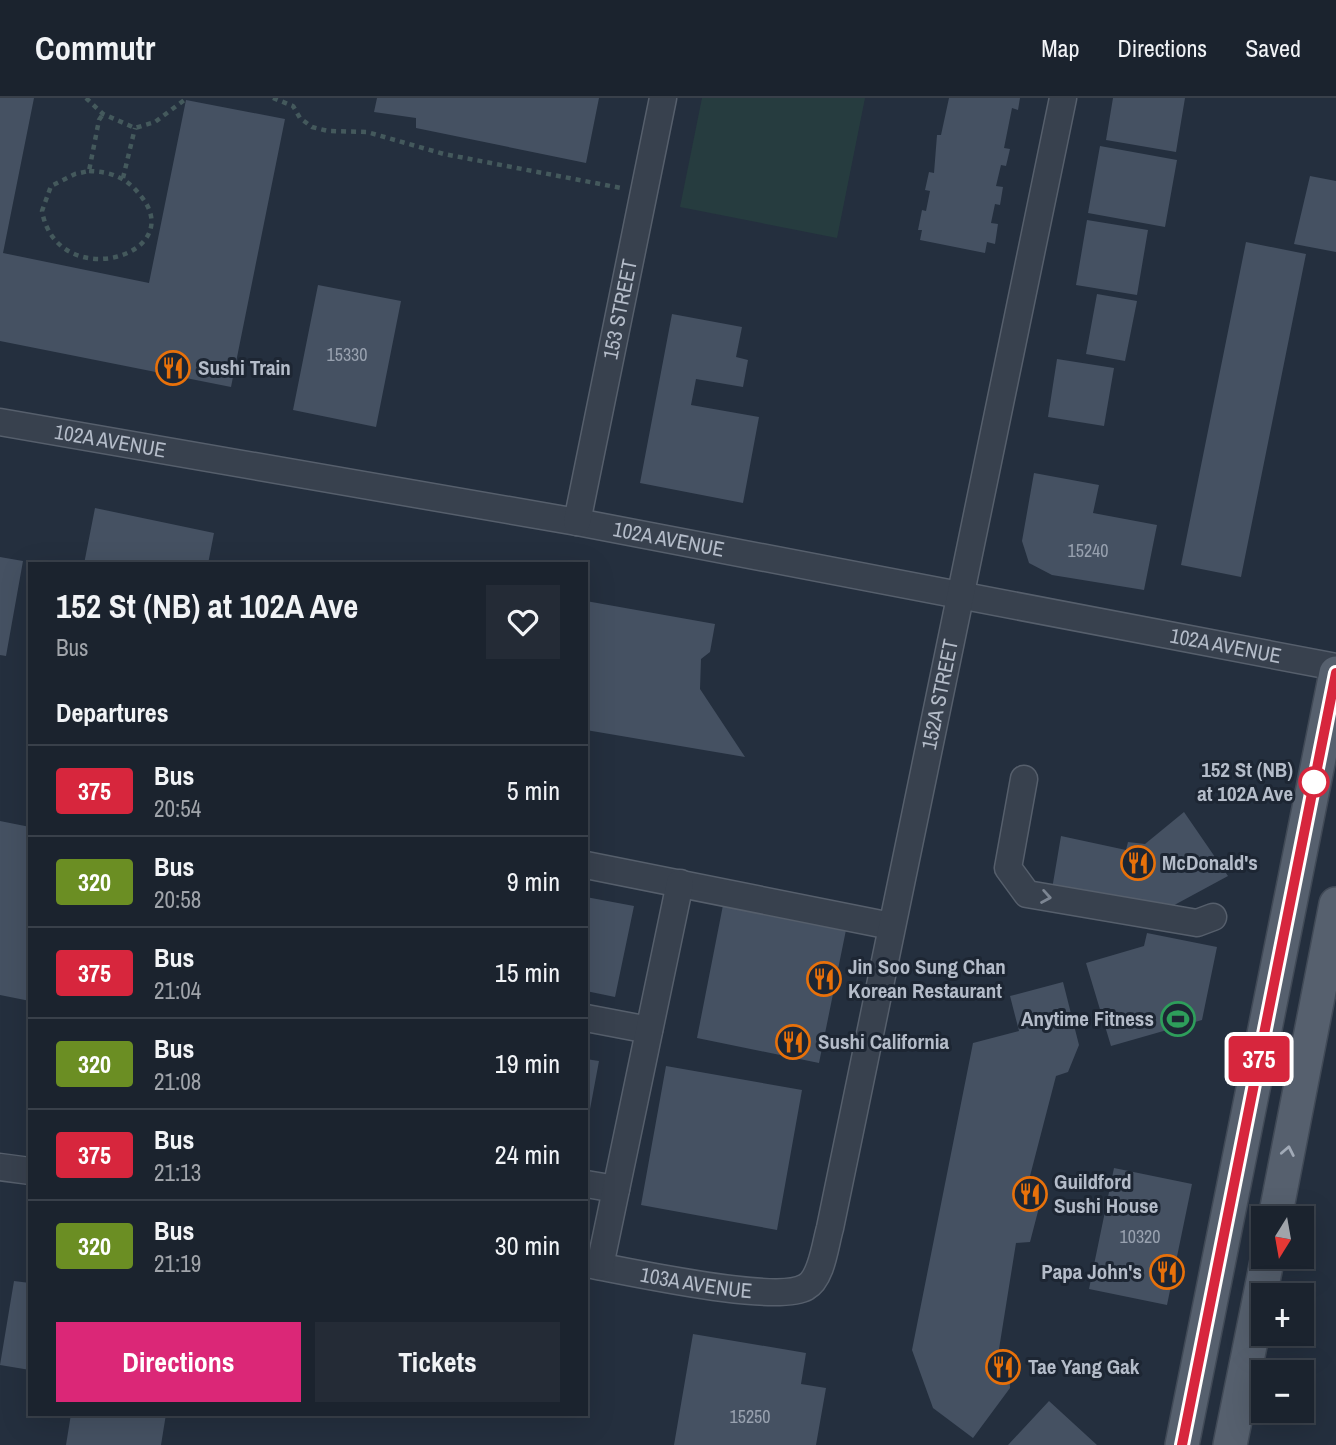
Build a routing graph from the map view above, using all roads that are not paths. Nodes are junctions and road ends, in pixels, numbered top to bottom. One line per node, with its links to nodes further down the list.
1 (663, 98): 4 (street, 153 STREET)
2 (1063, 98): 5 (street, 152A STREET)
3 (0, 422): 4 (street, 102A AVENUE)
4 (577, 522): 5 (street, 102A AVENUE)
5 (959, 596): 6 (street, 102A AVENUE); 13 (street, 152A STREET)
6 (1336, 667)
7 (1336, 673): 24 (main road)
8 (1016, 778): 12 (street, one-way to 12)
9 (588, 865): 10 (street)
10 (680, 883): 13 (street); 15 (street)
11 (1336, 904): 20 (main road, one-way to 11)
12 (1213, 917)
13 (891, 926): 23 (street, 152A STREET)
14 (588, 1018): 15 (street)
15 (649, 1030): 19 (street)
16 (0, 1167): 17 (street)
17 (28, 1171)
18 (588, 1184): 19 (street)
19 (616, 1189): 21 (street)
20 (1277, 1206)
21 (593, 1265): 23 (street, 103A AVENUE)
22 (1265, 1269): 25 (main road)
23 (808, 1286)
24 (1182, 1445)
25 (1230, 1445)

